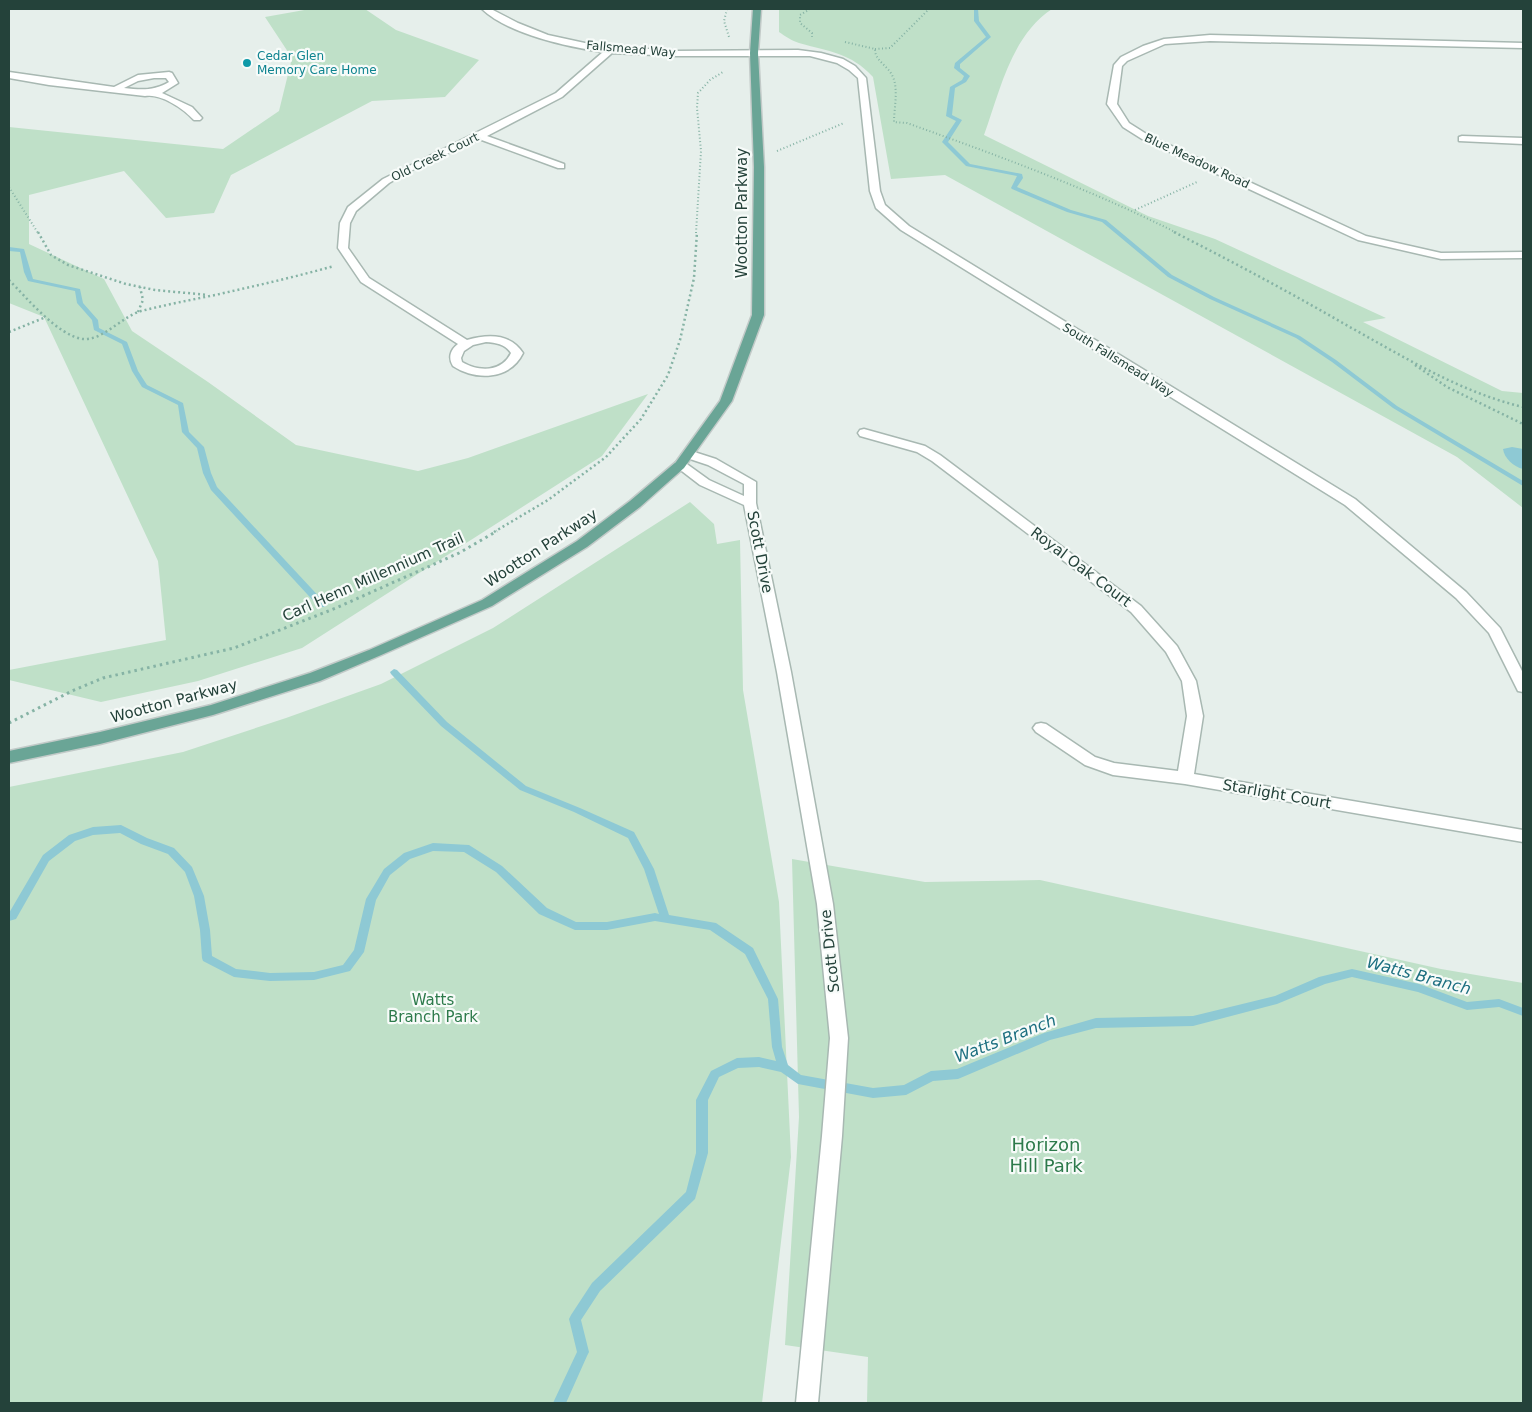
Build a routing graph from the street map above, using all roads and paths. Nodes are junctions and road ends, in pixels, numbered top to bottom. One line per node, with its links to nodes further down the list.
1 (486, 9): 12 (street, Fallsmead Way)
2 (727, 9): 13 (path)
3 (757, 9): 14 (main road, Wootton Parkway)
4 (810, 9): 8 (path)
5 (929, 9): 6 (path)
6 (899, 38): 7 (path); 11 (path)
7 (905, 39)
8 (811, 41)
9 (1523, 45): 30 (street, Blue Meadow Road)
10 (866, 46): 11 (path)
11 (875, 49): 19 (path)
12 (610, 50): 13 (street, Fallsmead Way); 22 (street, Old Creek Court)
13 (732, 53): 14 (street, Fallsmead Way); 46 (path, Carl Henn Millennium Trail)
14 (754, 53): 43 (main road, Wootton Parkway); 45 (street, South Fallsmead Way)
15 (9, 75): 16 (street)
16 (115, 90): 17 (street); 17 (street)
17 (154, 92): 18 (street)
18 (197, 118)
19 (894, 122): 21 (path); 29 (path)
20 (844, 123): 25 (path)
21 (888, 123)
22 (479, 136): 26 (street); 31 (street, Old Creek Court)
23 (1462, 139): 24 (street)
24 (1523, 141)
25 (777, 151)
26 (561, 166)
27 (1203, 179): 29 (path)
28 (9, 187): 33 (path)
29 (1134, 210): 39 (path)
30 (1523, 255)
31 (352, 260): 34 (path); 38 (street, Old Creek Court)
32 (9, 280): 36 (path)
33 (140, 287): 34 (path); 35 (path)
34 (214, 295): 35 (path)
35 (138, 312): 36 (path)
36 (46, 317): 37 (path)
37 (9, 332)
38 (466, 344): 38 (street)
39 (1410, 361): 40 (path); 41 (path)
40 (1523, 407)
41 (1523, 424)
42 (864, 433): 49 (street, Royal Oak Court)
43 (684, 460): 44 (street, Scott Drive); 44 (street, Scott Drive); 48 (main road, Wootton Parkway)
44 (750, 503): 51 (street, Scott Drive)
45 (1523, 688)
46 (9, 723)
47 (1041, 728): 49 (street, Starlight Court)
48 (9, 756)
49 (1185, 778): 50 (street, Starlight Court)
50 (1523, 836)
51 (807, 1403)

